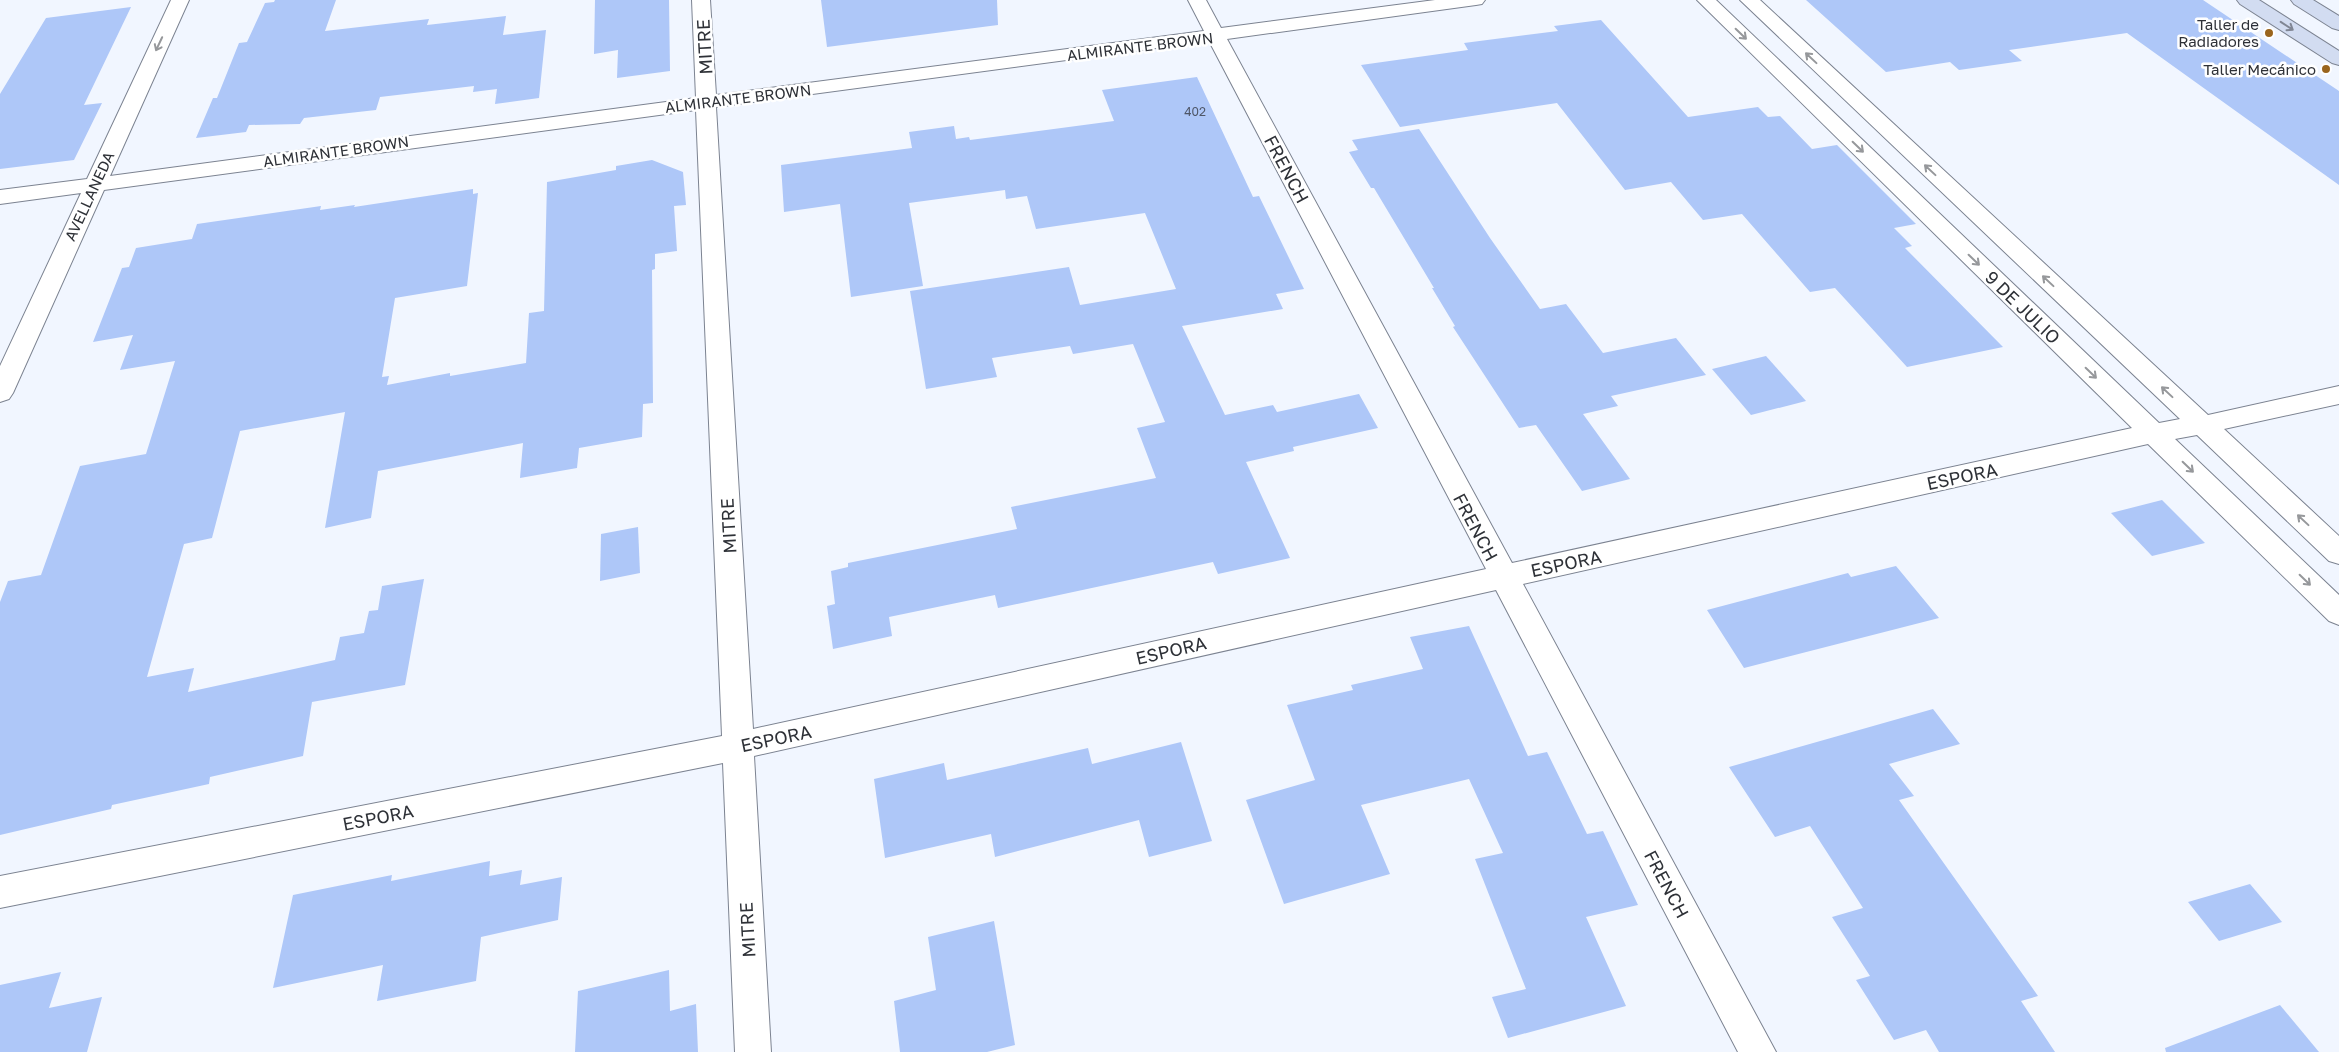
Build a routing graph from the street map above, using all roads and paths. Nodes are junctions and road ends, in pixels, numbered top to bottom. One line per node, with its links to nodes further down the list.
1 (180, 0): 13 (street, AVELLANEDA, one-way to 13)
2 (701, 0): 12 (street, MITRE)
3 (1197, 0): 10 (street, FRENCH)
4 (1476, 0): 10 (street, ALMIRANTE BROWN)
5 (1706, 0): 18 (street, 9 DE JULIO, one-way to 18)
6 (1749, 0): 17 (street, 9 DE JULIO, one-way to 6)
7 (2246, 0): 11 (main road, one-way to 11)
8 (2300, 0): 9 (main road)
9 (2339, 24)
10 (1217, 36): 12 (street, ALMIRANTE BROWN); 20 (street, FRENCH)
11 (2339, 59)
12 (707, 102): 13 (street, ALMIRANTE BROWN); 22 (street, MITRE)
13 (95, 184): 14 (street, ALMIRANTE BROWN); 15 (street, AVELLANEDA)
14 (0, 197)
15 (0, 393)
16 (2339, 395): 17 (street, ESPORA)
17 (2202, 426): 18 (street, ESPORA); 19 (street, 9 DE JULIO, one-way to 17)
18 (2153, 433): 20 (street, ESPORA); 21 (street, 9 DE JULIO, one-way to 21)
19 (2339, 553)
20 (1503, 576): 22 (street, ESPORA); 25 (street, FRENCH)
21 (2339, 613)
22 (739, 746): 23 (street, ESPORA); 24 (street, MITRE)
23 (0, 892)
24 (753, 1052)
25 (1758, 1052)

